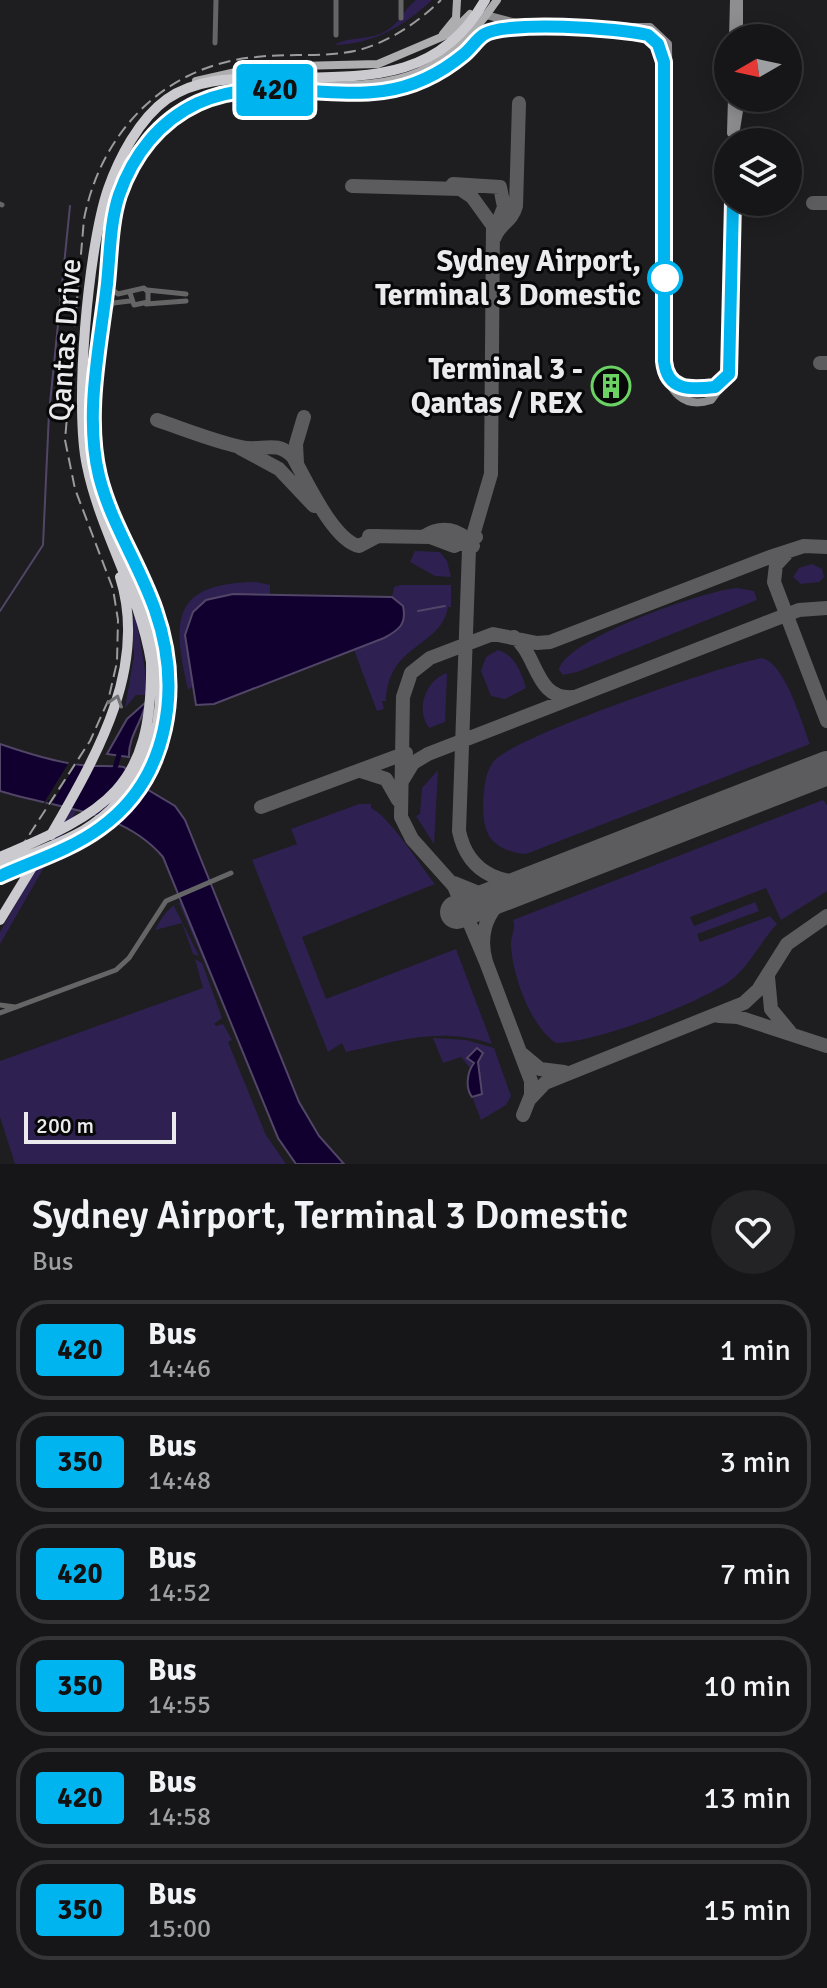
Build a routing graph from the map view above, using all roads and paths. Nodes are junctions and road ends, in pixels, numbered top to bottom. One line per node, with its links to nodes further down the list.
1 (216, 0): 18 (street)
2 (336, 0): 16 (street)
3 (401, 0): 10 (street)
4 (458, 0): 9 (main road); 17 (main road)
5 (479, 0): 9 (main road, Qantas Drive)
6 (488, 0): 9 (main road); 19 (highway, bridge)
7 (497, 0): 11 (main road)
8 (736, 0): 12 (street); 13 (street)
9 (474, 10): 11 (main road); 17 (main road, Qantas Drive)
10 (401, 18)
11 (484, 18): 14 (street); 20 (main road)
12 (734, 24)
13 (738, 24)
14 (528, 26): 15 (street); 20 (highway, Qantas Drive)
15 (585, 28): 21 (street, bridge); 22 (street)
16 (336, 35)
17 (439, 37): 19 (main road, Qantas Drive)
18 (215, 43)
19 (168, 98): 29 (highway, Qantas Drive)
20 (197, 104): 23 (highway, Qantas Drive)
21 (732, 216)
22 (732, 216)
23 (109, 270): 25 (street); 28 (highway, Qantas Drive)
24 (146, 290): 25 (street); 27 (street); 27 (street)
25 (130, 293): 26 (street)
26 (130, 301): 27 (street); 28 (street)
27 (145, 304)
28 (102, 328): 30 (highway, Qantas Drive)
29 (82, 395): 30 (highway, Qantas Drive); 35 (highway, one-way to 29)
30 (159, 661): 31 (highway, Qantas Drive, bridge); 32 (highway, Qantas Drive, bridge); 34 (highway, bridge)
31 (0, 857)
32 (0, 867)
33 (231, 873): 37 (street)
34 (0, 876)
35 (0, 920)
36 (0, 1005): 37 (street)
37 (16, 1007): 38 (street)
38 (0, 1013)

